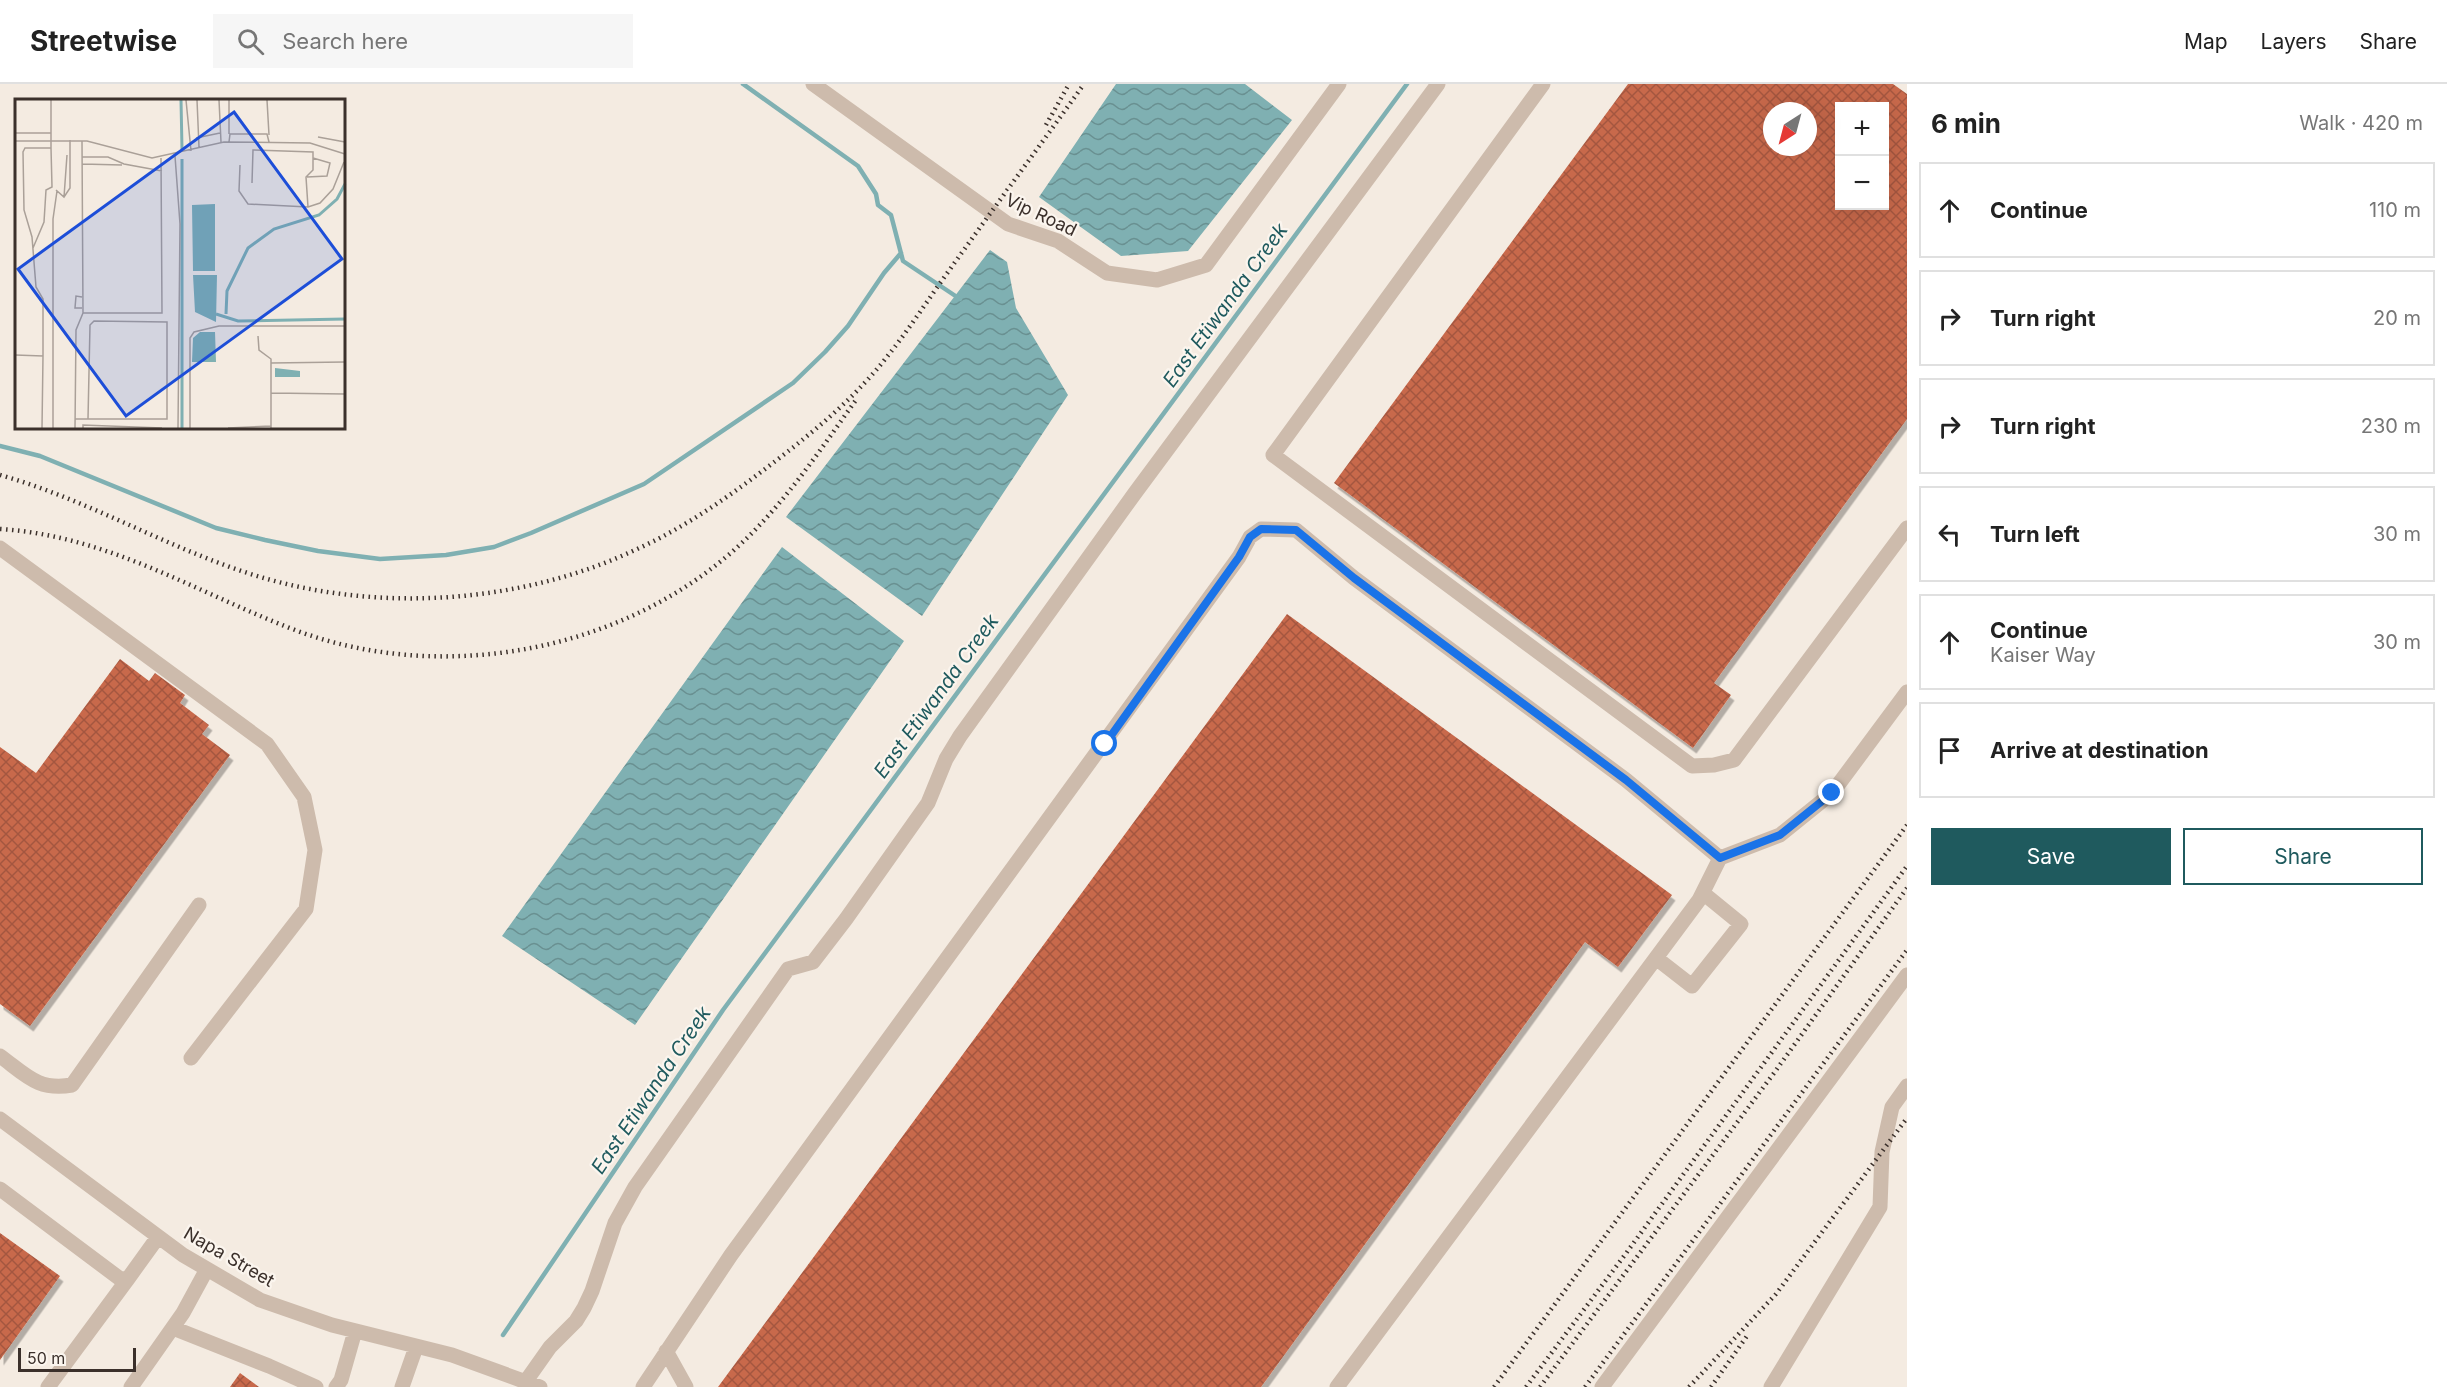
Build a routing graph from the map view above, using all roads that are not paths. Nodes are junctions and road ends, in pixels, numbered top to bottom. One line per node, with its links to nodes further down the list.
1 (813, 84): 2 (street, Vip Road)
2 (1339, 84)
3 (1438, 84): 25 (street)
4 (1543, 84): 5 (street)
5 (1907, 528)
6 (0, 548): 14 (street)
7 (1907, 692): 8 (street)
8 (1720, 858): 9 (street); 24 (street)
9 (1703, 893): 11 (street); 11 (street)
10 (199, 905): 13 (street)
11 (1656, 958): 33 (street)
12 (1907, 975): 34 (street)
13 (0, 1056)
14 (191, 1059)
15 (1907, 1086): 35 (street)
16 (0, 1119): 18 (street, Napa Street)
17 (0, 1190): 20 (street)
18 (158, 1237): 19 (street, Napa Street); 20 (street)
19 (207, 1269): 21 (street); 22 (street, Napa Street)
20 (128, 1280): 26 (street)
21 (173, 1328): 27 (street); 28 (street)
22 (355, 1331): 23 (street, Napa Street); 29 (street)
23 (416, 1347): 25 (street, Napa Street); 30 (street)
24 (666, 1351): 31 (street); 32 (street)
25 (526, 1381)
26 (48, 1387)
27 (130, 1387)
28 (316, 1387)
29 (336, 1387)
30 (402, 1387)
31 (643, 1387)
32 (686, 1387)
33 (1337, 1387)
34 (1602, 1387)
35 (1771, 1387)

